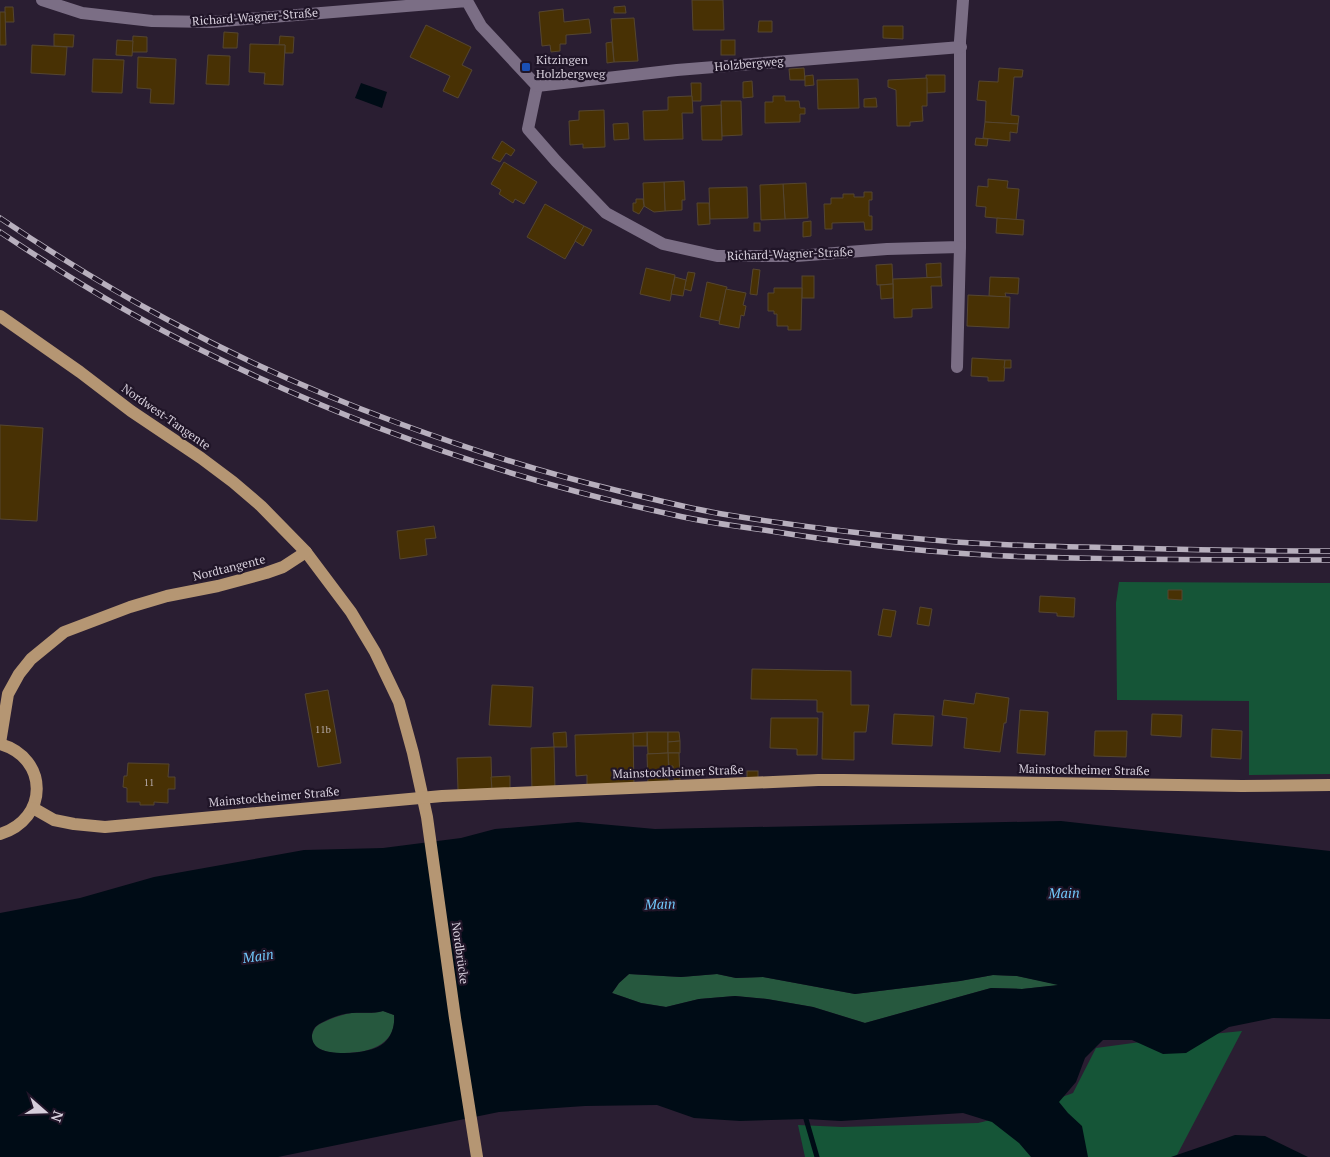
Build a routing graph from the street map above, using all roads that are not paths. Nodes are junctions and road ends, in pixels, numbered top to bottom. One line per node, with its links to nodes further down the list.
1 (42, 0): 2 (street, Richard-Wagner-Straße)
2 (468, 0): 5 (street, Richard-Wagner-Straße)
3 (963, 0): 4 (street)
4 (961, 47): 5 (street, Holzbergweg); 6 (street)
5 (537, 86): 6 (street, Richard-Wagner-Straße)
6 (960, 247): 8 (street)
7 (0, 316): 9 (main road, Nordwest-Tangente)
8 (958, 366)
9 (306, 552): 10 (main road, Nordtangente); 14 (main road, Nordbrücke)
10 (0, 743): 12 (main road)
11 (1330, 785): 12 (main road, Mainstockheimer Straße)
12 (33, 808): 13 (main road)
13 (0, 834)
14 (477, 1157)

